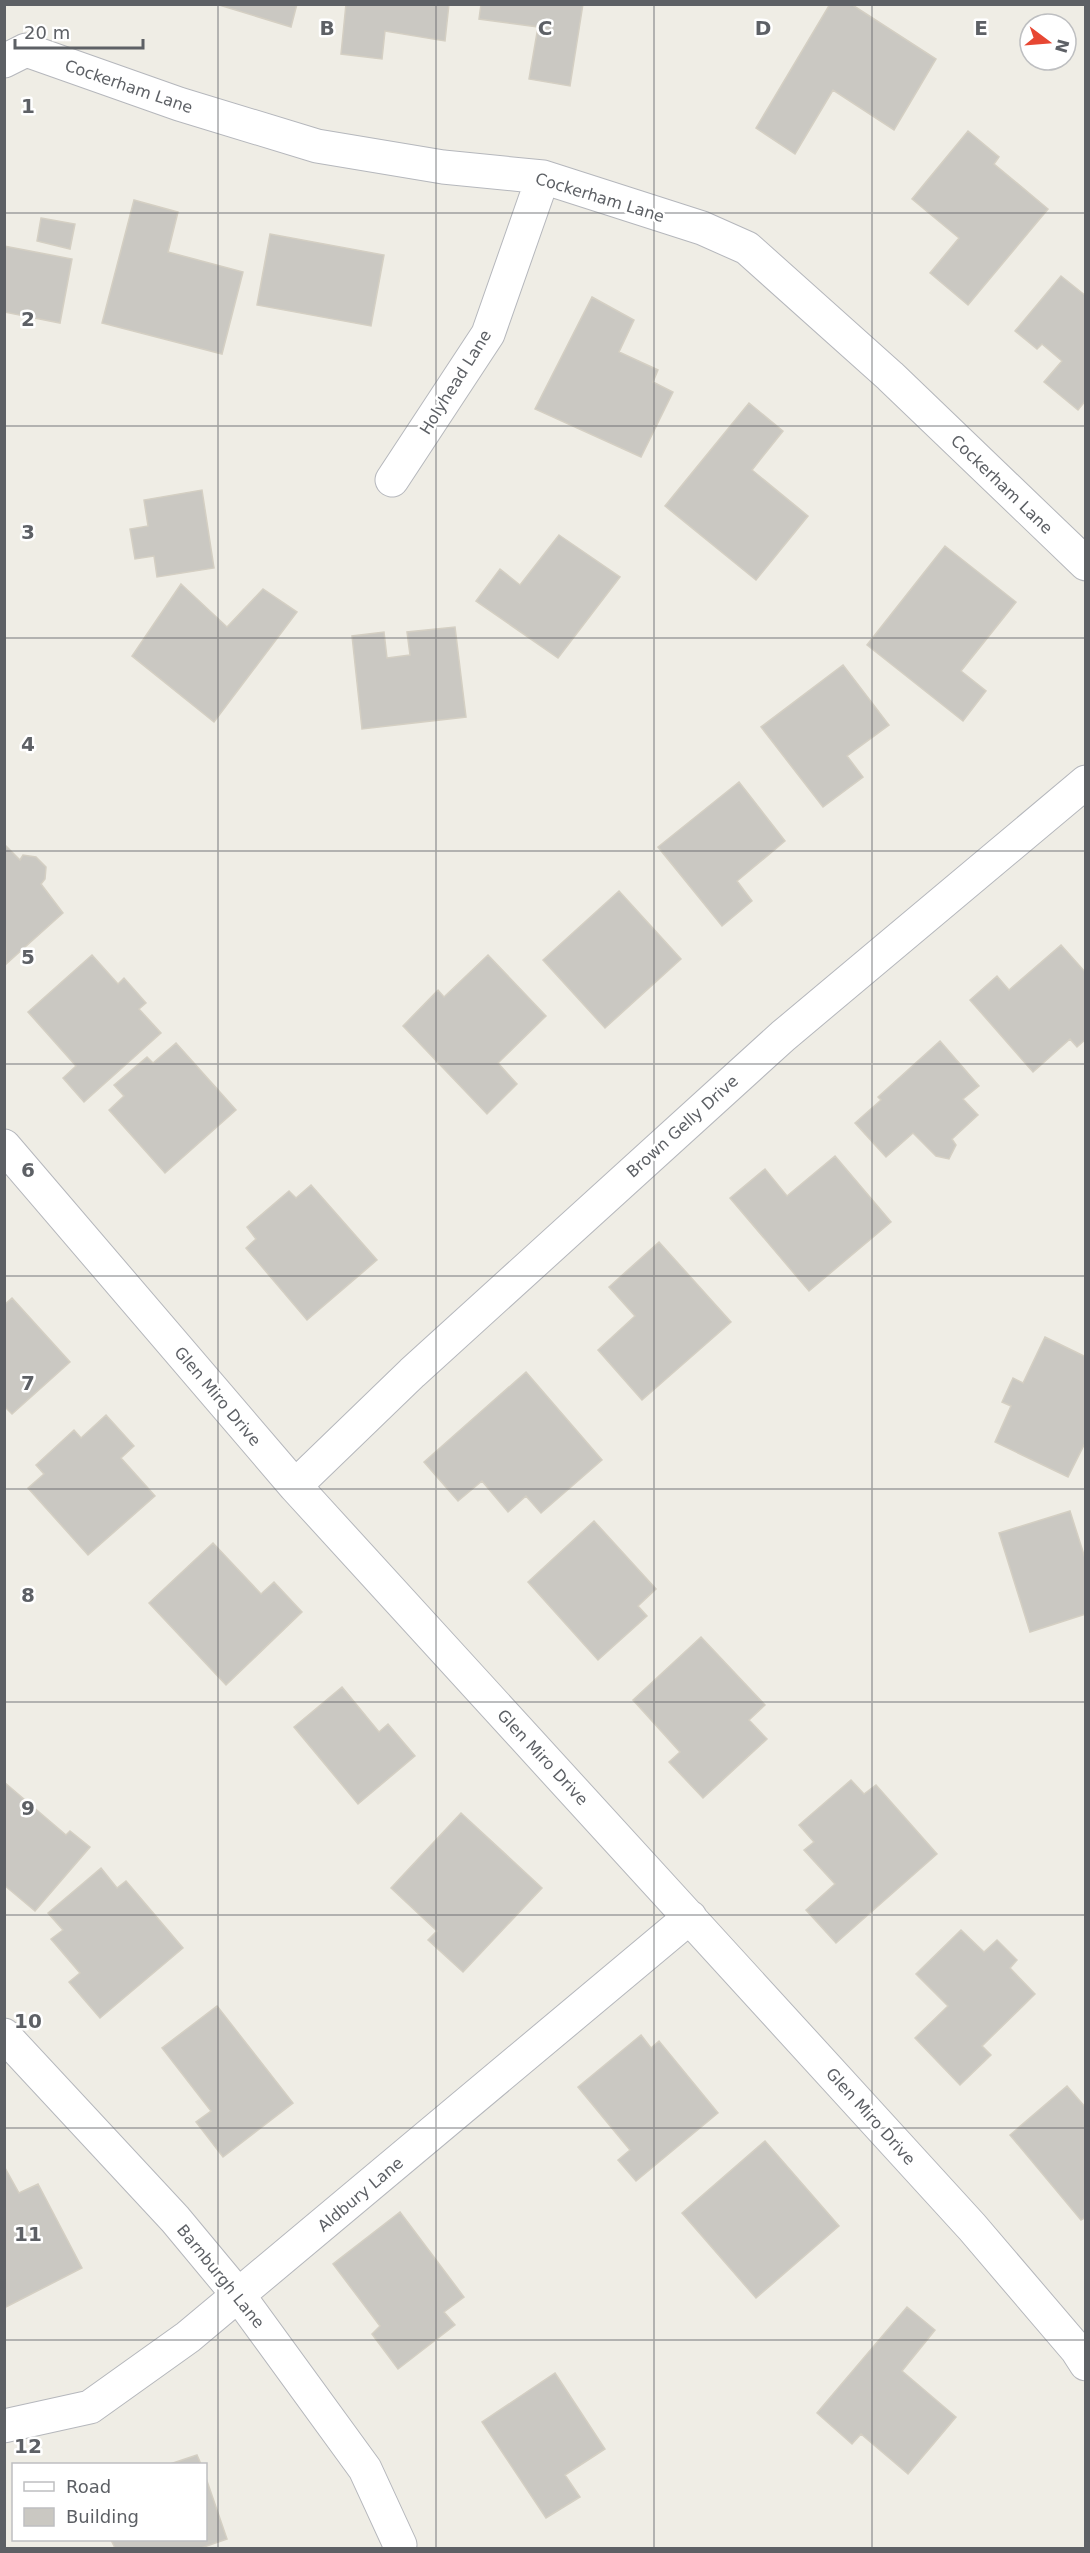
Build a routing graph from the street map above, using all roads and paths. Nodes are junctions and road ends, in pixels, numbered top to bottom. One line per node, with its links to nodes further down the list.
1 (4, 61): 2 (street, Cockerham Lane)
2 (543, 177): 3 (street, Holyhead Lane); 4 (street, Cockerham Lane)
3 (392, 480)
4 (1086, 564)
5 (1086, 782): 7 (street, Brown Gelly Drive)
6 (4, 1146): 7 (street, Glen Miro Drive)
7 (295, 1486): 8 (street, Glen Miro Drive)
8 (690, 1917): 10 (street, Aldbury Lane); 11 (street, Glen Miro Drive)
9 (4, 2035): 10 (street, Barnburgh Lane)
10 (239, 2296): 12 (street, Aldbury Lane); 13 (street, Barnburgh Lane)
11 (1086, 2364)
12 (4, 2426)
13 (400, 2545)

